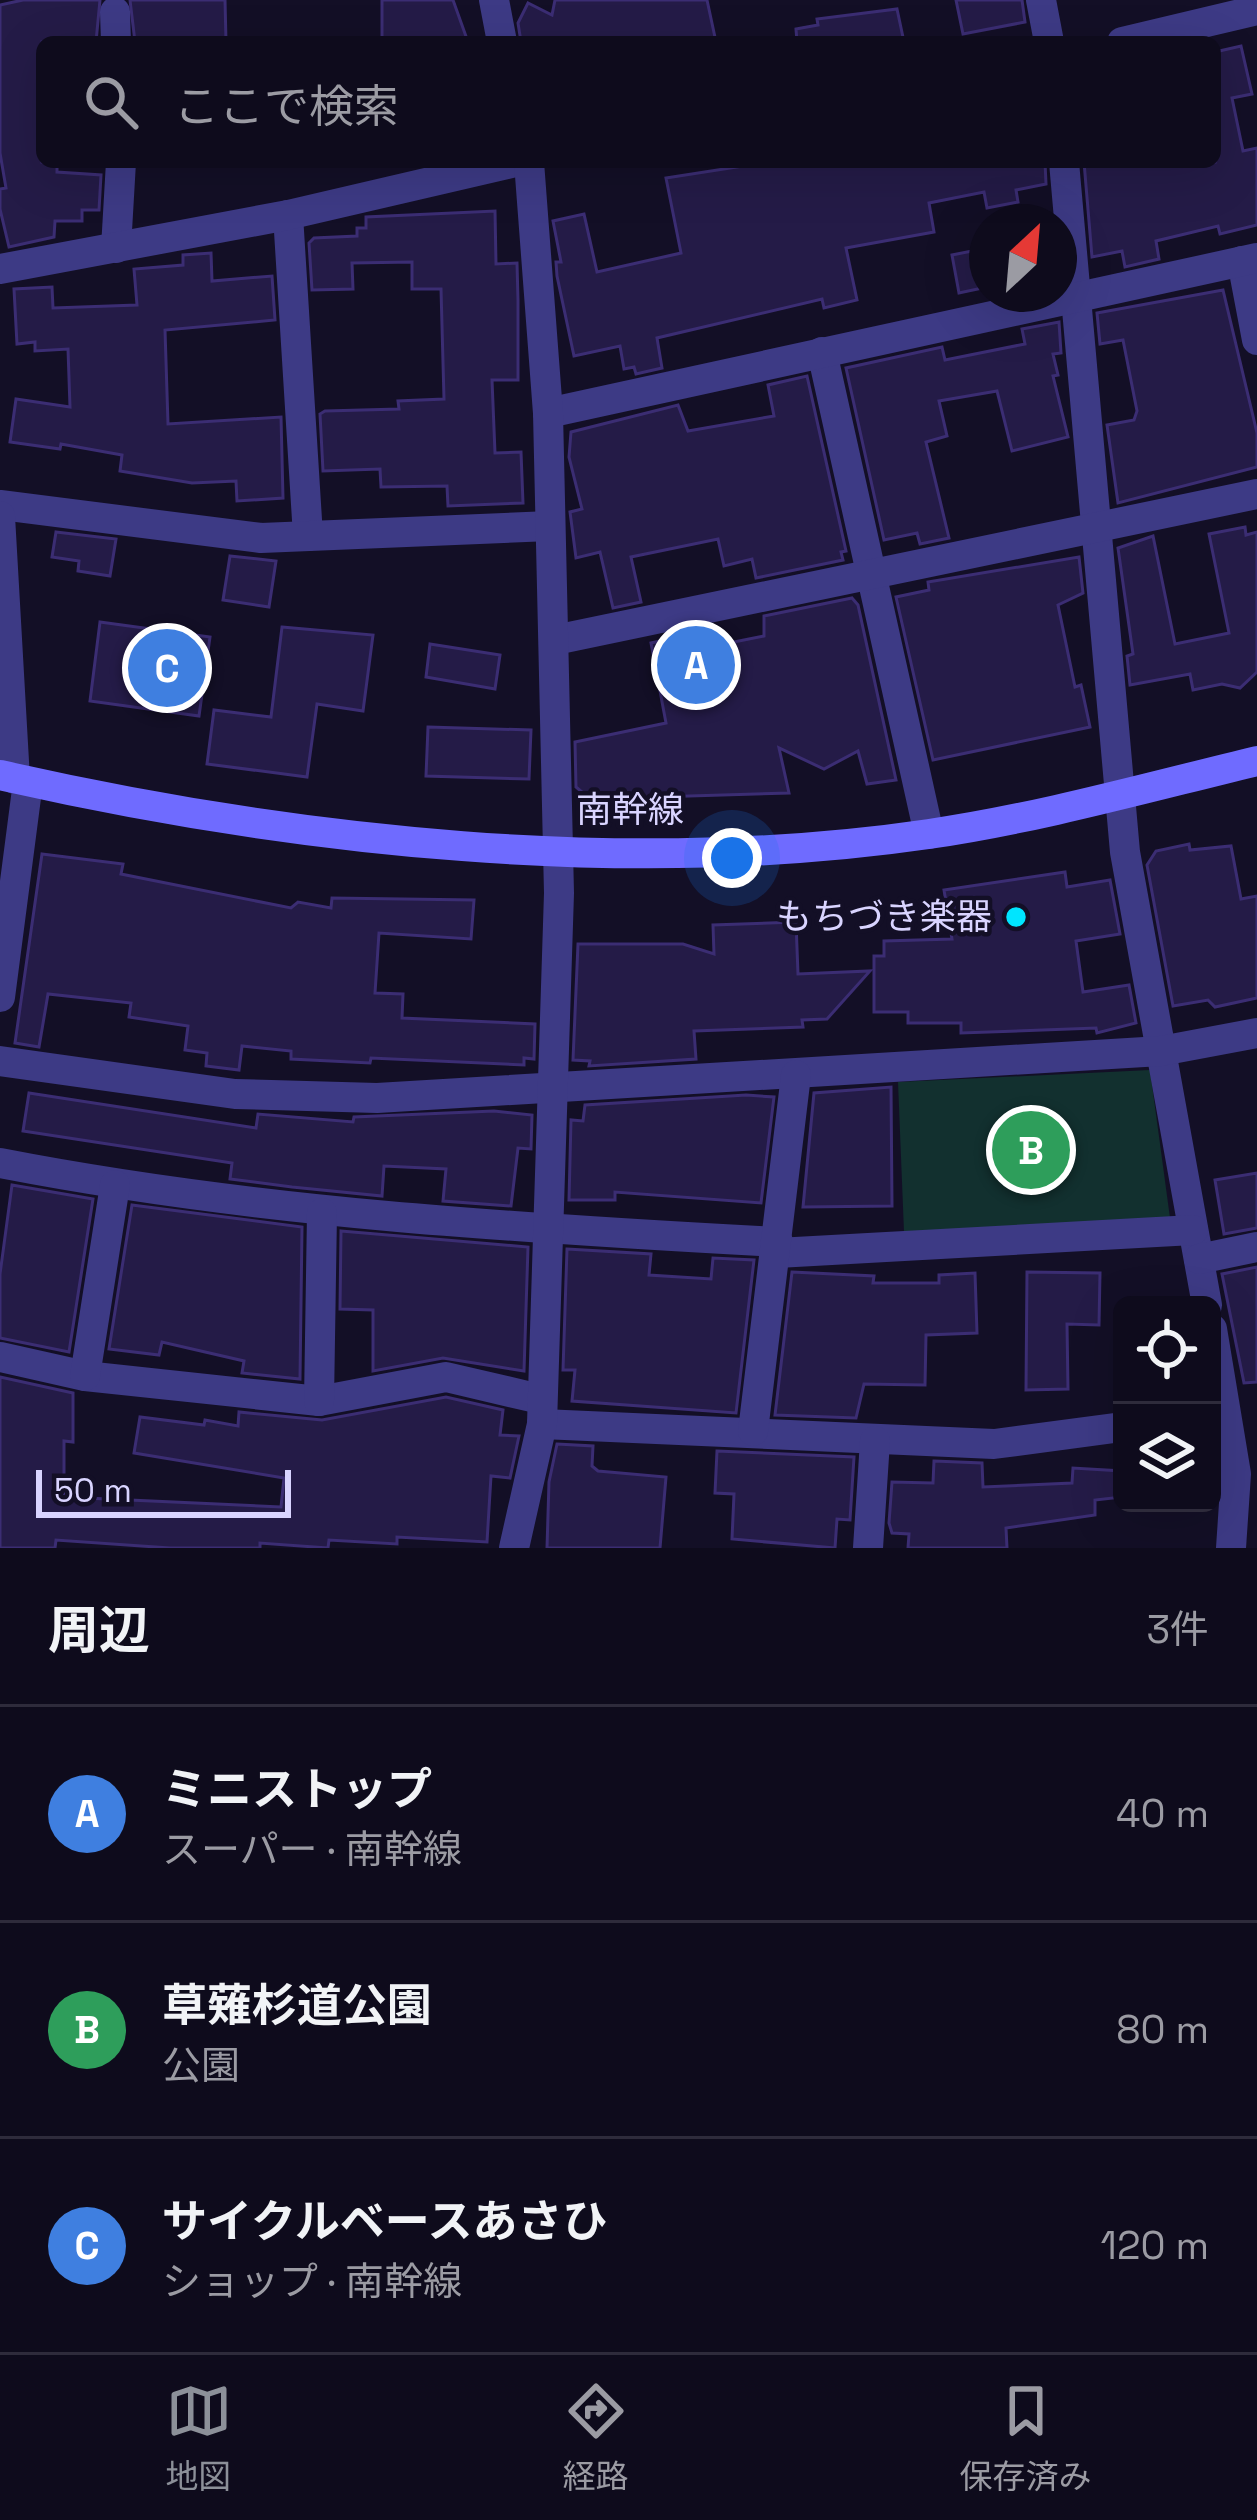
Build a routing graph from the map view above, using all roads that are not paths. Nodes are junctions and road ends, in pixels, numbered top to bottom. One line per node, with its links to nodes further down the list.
1 (494, 0): 3 (street)
2 (1257, 10): 4 (street)
3 (501, 36)
4 (1147, 36)
5 (121, 168): 11 (street)
6 (490, 168): 10 (street)
7 (529, 168): 19 (street)
8 (1064, 168): 9 (street)
9 (1067, 204)
10 (288, 215): 11 (street); 25 (street)
11 (116, 248): 13 (street)
12 (1249, 260): 14 (street); 17 (street)
13 (0, 269)
14 (1077, 296)
15 (1003, 312): 18 (street)
16 (1076, 312): 24 (street)
17 (1257, 340)
18 (822, 352): 19 (street); 26 (street)
19 (548, 413): 23 (street)
20 (1257, 494): 24 (street)
21 (0, 505): 25 (street)
22 (0, 516): 29 (street)
23 (550, 526): 25 (street); 27 (street)
24 (1094, 527): 26 (street); 30 (street)
25 (308, 536)
26 (871, 577): 27 (street); 31 (street)
27 (555, 640): 32 (street)
28 (1257, 761): 30 (main road, 南幹線)
29 (14, 779): 32 (main road, 南幹線); 33 (street)
30 (1119, 795): 31 (main road, 南幹線); 35 (street)
31 (929, 834): 32 (main road, 南幹線)
32 (559, 850): 38 (street)
33 (0, 997)
34 (1257, 1034): 35 (street)
35 (1160, 1051): 37 (street); 43 (street)
36 (0, 1061): 38 (street)
37 (796, 1075): 38 (street); 45 (street)
38 (554, 1089): 42 (street)
39 (0, 1163): 40 (street)
40 (115, 1185): 41 (street); 48 (street)
41 (322, 1213): 42 (street); 49 (street)
42 (544, 1229): 45 (street); 50 (street)
43 (1196, 1244): 44 (street); 45 (street); 46 (street)
44 (1257, 1247)
45 (777, 1248): 53 (street)
46 (1206, 1296)
47 (0, 1357): 48 (street)
48 (85, 1376): 49 (street)
49 (319, 1401): 50 (street)
50 (541, 1411): 53 (street); 55 (street)
51 (1221, 1414): 57 (street)
52 (1113, 1428): 54 (street)
53 (752, 1431): 54 (street)
54 (875, 1441): 56 (street)
55 (514, 1548)
56 (868, 1548)
57 (1231, 1548)

